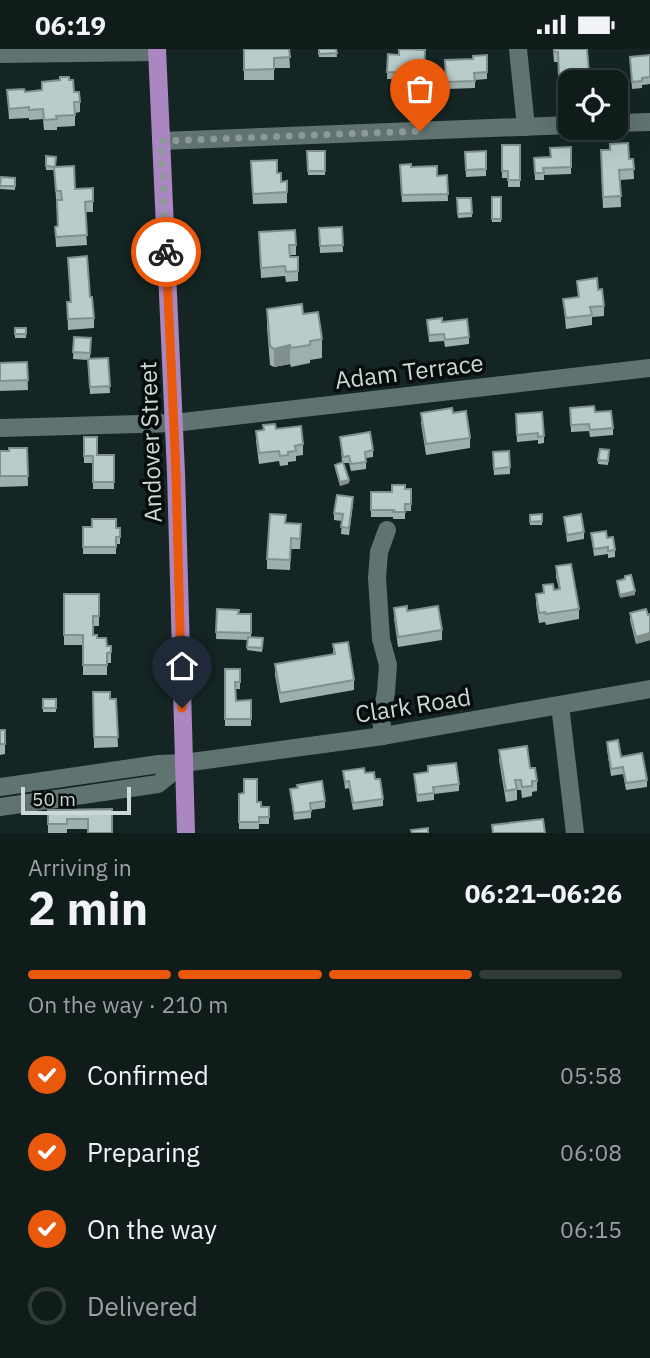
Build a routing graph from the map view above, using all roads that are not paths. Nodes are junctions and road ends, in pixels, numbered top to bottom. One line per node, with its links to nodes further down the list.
1 (518, 49): 7 (street)
2 (157, 50): 3 (street); 8 (main road, Andover Street)
3 (0, 54)
4 (650, 122): 5 (street)
5 (628, 123)
6 (558, 126): 7 (street)
7 (526, 127): 8 (street)
8 (161, 141): 10 (main road, Andover Street)
9 (650, 368): 10 (street, Adam Terrace)
10 (174, 423): 11 (street, Adam Terrace); 16 (main road, Andover Street)
11 (0, 428)
12 (387, 530): 15 (street)
13 (650, 688): 14 (street, Clark Road)
14 (560, 705): 15 (street, Clark Road); 22 (street)
15 (383, 736): 16 (street, Clark Road)
16 (184, 763): 17 (street, Clark Road); 19 (street); 21 (main road, Andover Street)
17 (73, 776): 18 (street, Clark Road); 19 (street)
18 (3, 787): 20 (street)
19 (75, 796): 20 (street)
20 (4, 806)
21 (186, 833)
22 (575, 833)

